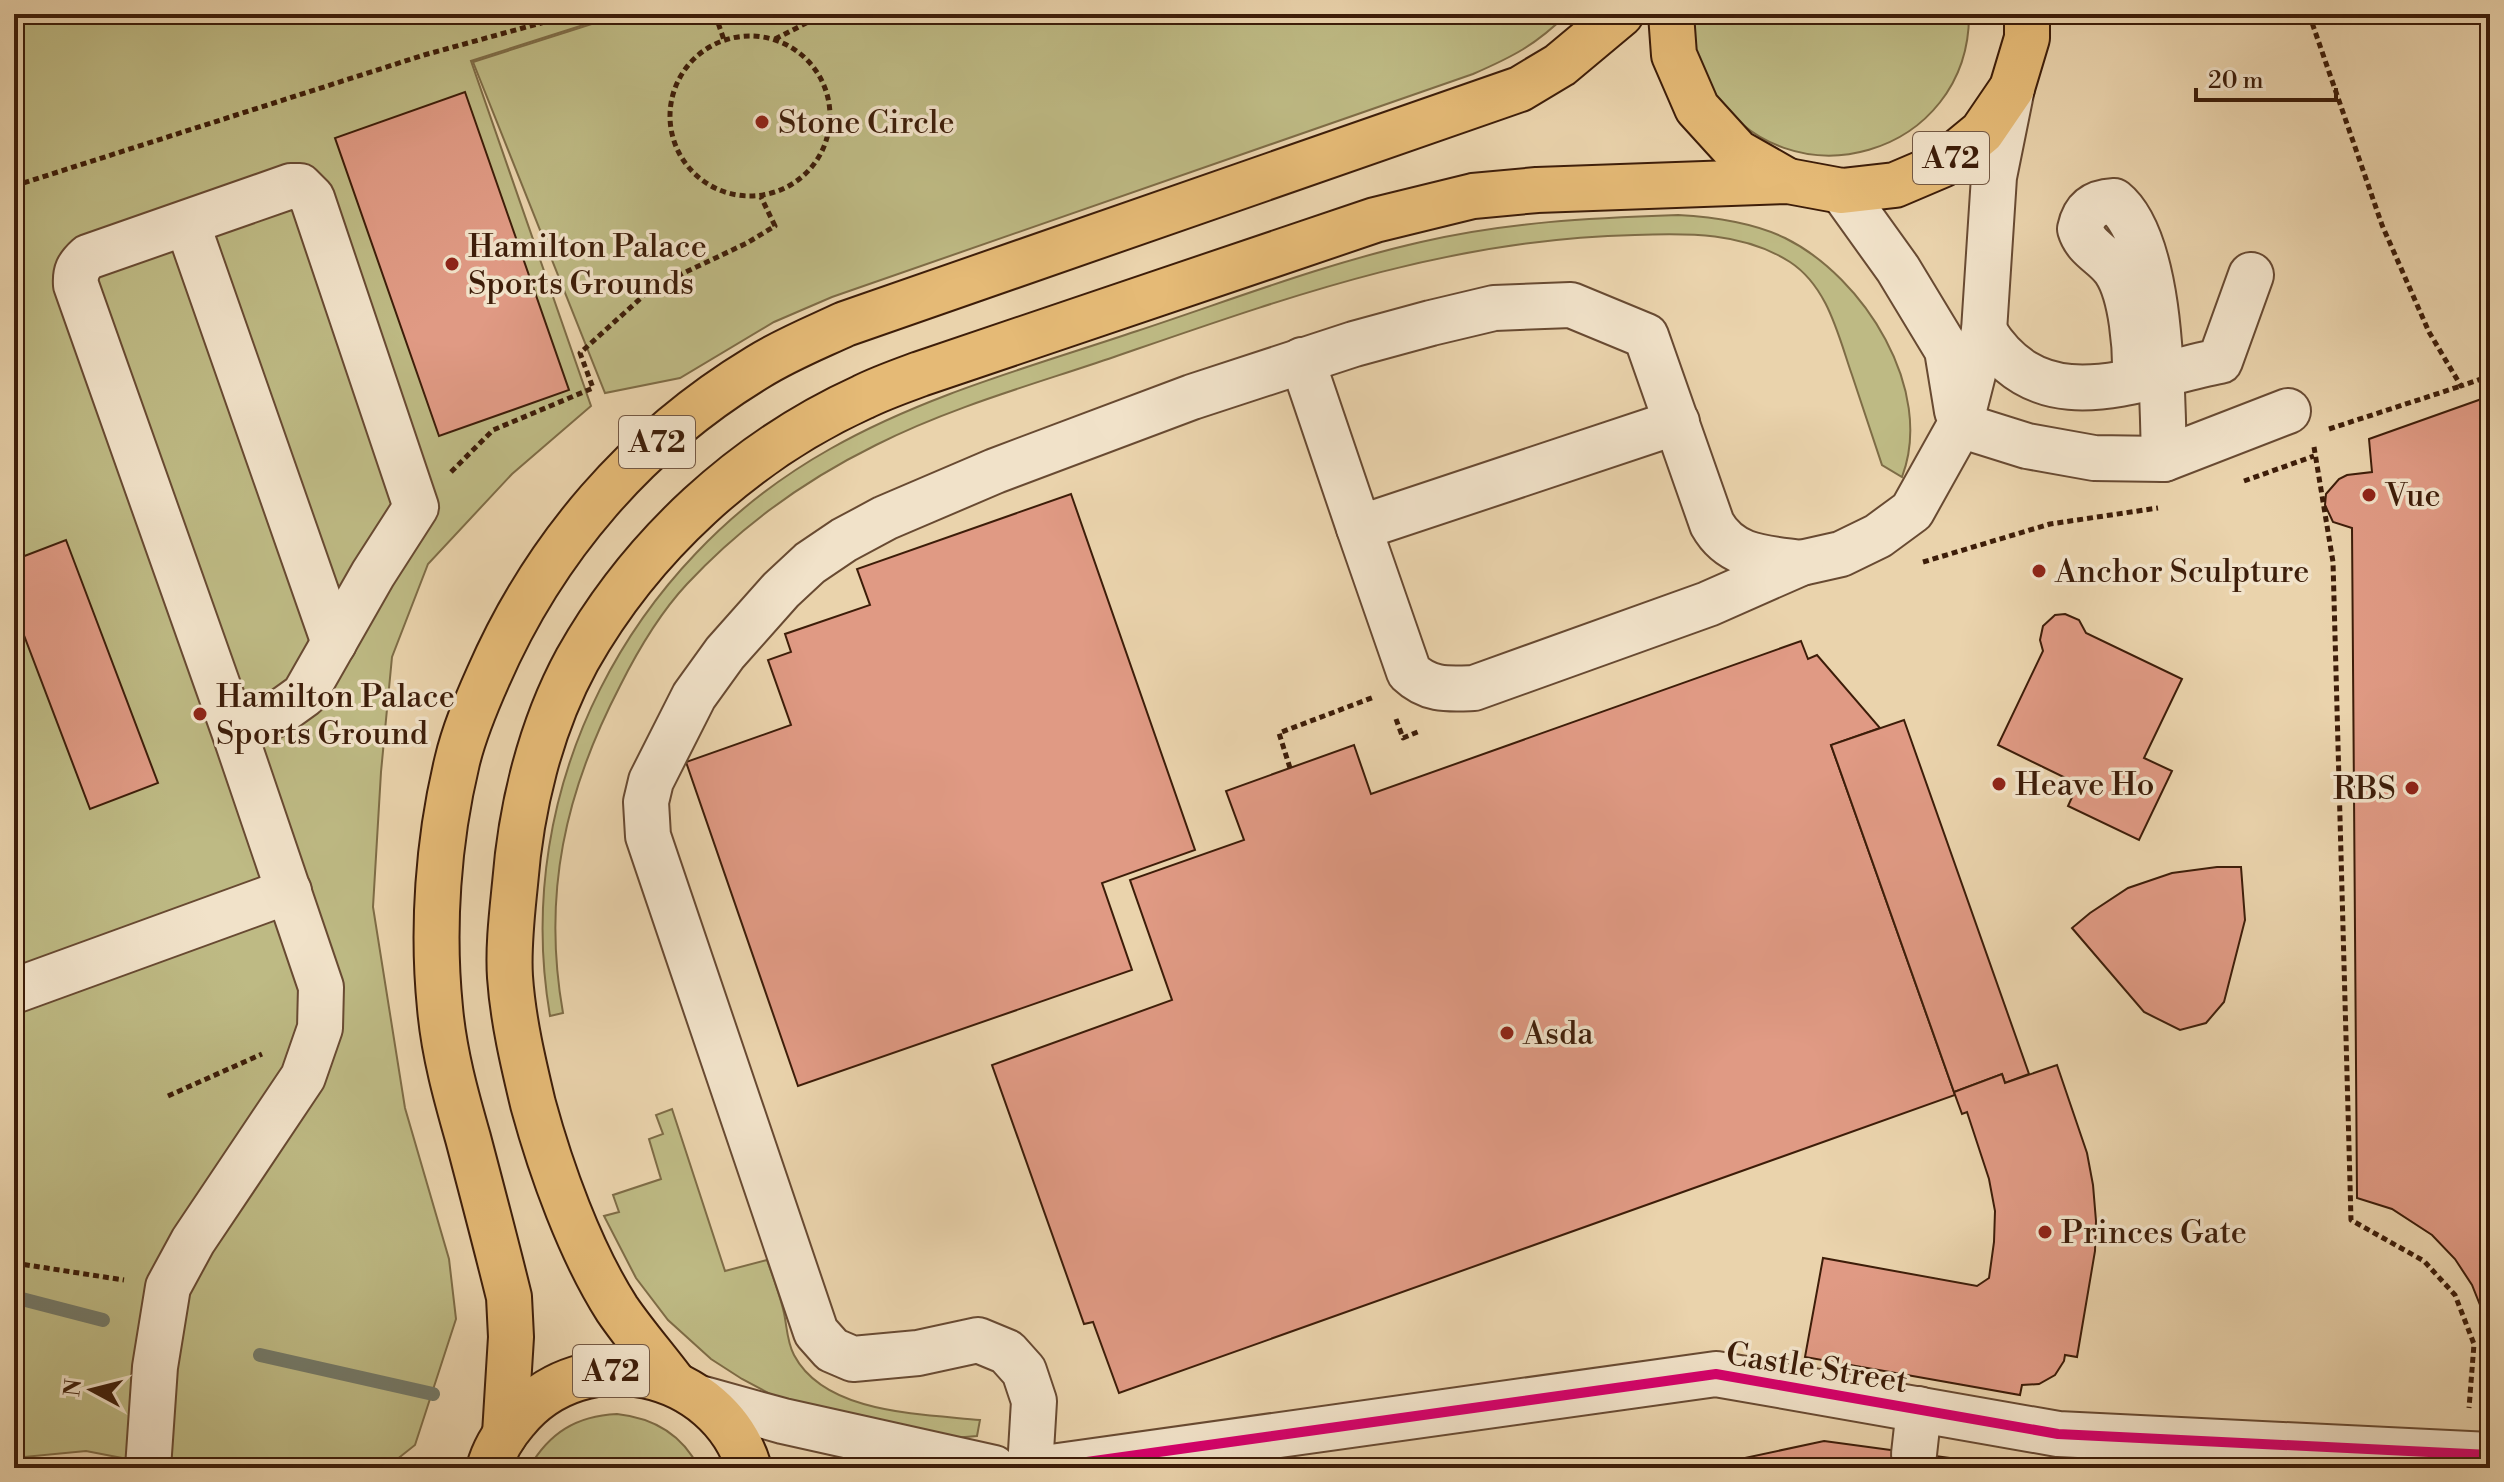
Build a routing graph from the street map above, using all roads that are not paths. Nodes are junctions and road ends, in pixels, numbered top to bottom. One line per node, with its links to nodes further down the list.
1 (1621, 14): 26 (main road, A72)
2 (1671, 14): 5 (main road, A72)
3 (2034, 22): 4 (main road, A72)
4 (2012, 88): 6 (main road, A72); 9 (street)
5 (1788, 181): 6 (main road, A72); 22 (main road, A72)
6 (1842, 191): 14 (street)
7 (187, 223): 18 (street); 18 (street); 19 (street)
8 (2251, 275): 11 (street)
9 (1984, 331): 11 (street); 14 (street)
10 (1302, 360): 12 (street); 16 (street); 30 (street)
11 (2148, 376): 15 (street)
12 (1677, 422): 16 (street); 17 (street)
13 (2301, 422): 15 (street)
14 (1960, 425): 15 (street); 17 (street)
15 (2164, 459)
16 (1359, 528): 17 (street)
17 (1801, 563)
18 (334, 643): 19 (street)
19 (235, 734): 20 (street)
20 (289, 891): 21 (street); 27 (street)
21 (14, 991)
22 (688, 1391): 26 (main road, A72); 28 (main road, A72); 29 (street)
23 (1919, 1409): 24 (street); 25 (street, Castle Street); 31 (street, Castle Street)
24 (1914, 1454)
25 (2477, 1454)
26 (492, 1458)
27 (148, 1468)
28 (749, 1468)
29 (994, 1468)
30 (1030, 1468)
31 (1044, 1468)

